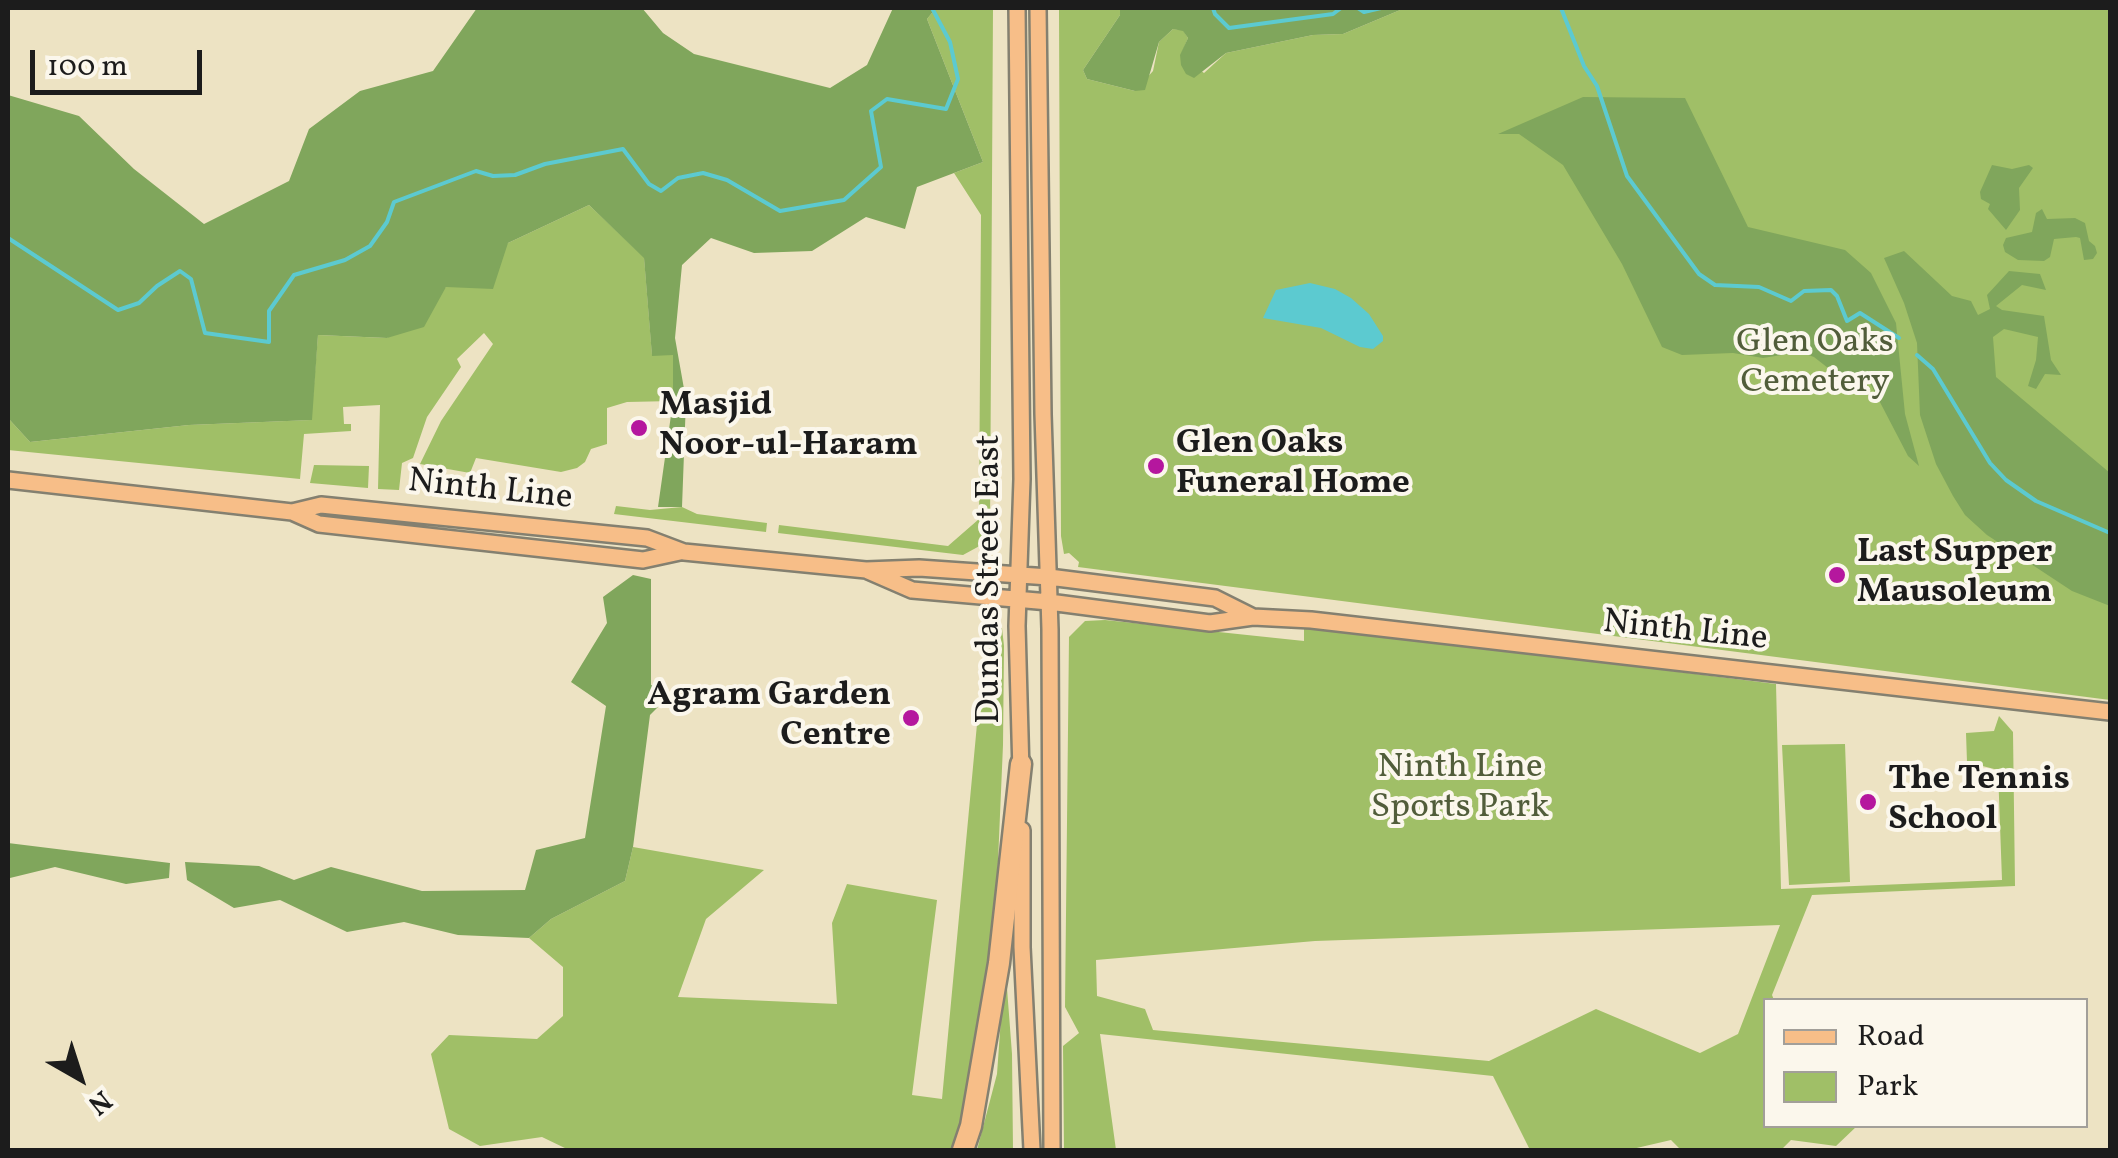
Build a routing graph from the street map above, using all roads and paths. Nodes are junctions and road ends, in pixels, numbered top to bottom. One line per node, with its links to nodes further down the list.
1 (1017, 8): 5 (main road, Dundas Street East)
2 (1038, 8): 6 (main road, Dundas Street East)
3 (8, 480): 4 (main road, Ninth Line)
4 (866, 570): 5 (main road, Ninth Line); 7 (main road, Ninth Line)
5 (1017, 574): 6 (main road, Ninth Line); 7 (main road, Dundas Street East)
6 (1050, 577): 8 (main road, Dundas Street East); 9 (main road, Ninth Line)
7 (1018, 601): 8 (main road, Ninth Line); 11 (main road, Dundas Street East)
8 (1049, 602): 9 (main road, Ninth Line); 14 (main road, Dundas Street East)
9 (1253, 617): 10 (main road, Ninth Line)
10 (2110, 712)
11 (1021, 764): 12 (highway); 13 (main road, Dundas Street East)
12 (963, 1150)
13 (1032, 1150)
14 (1052, 1150)

